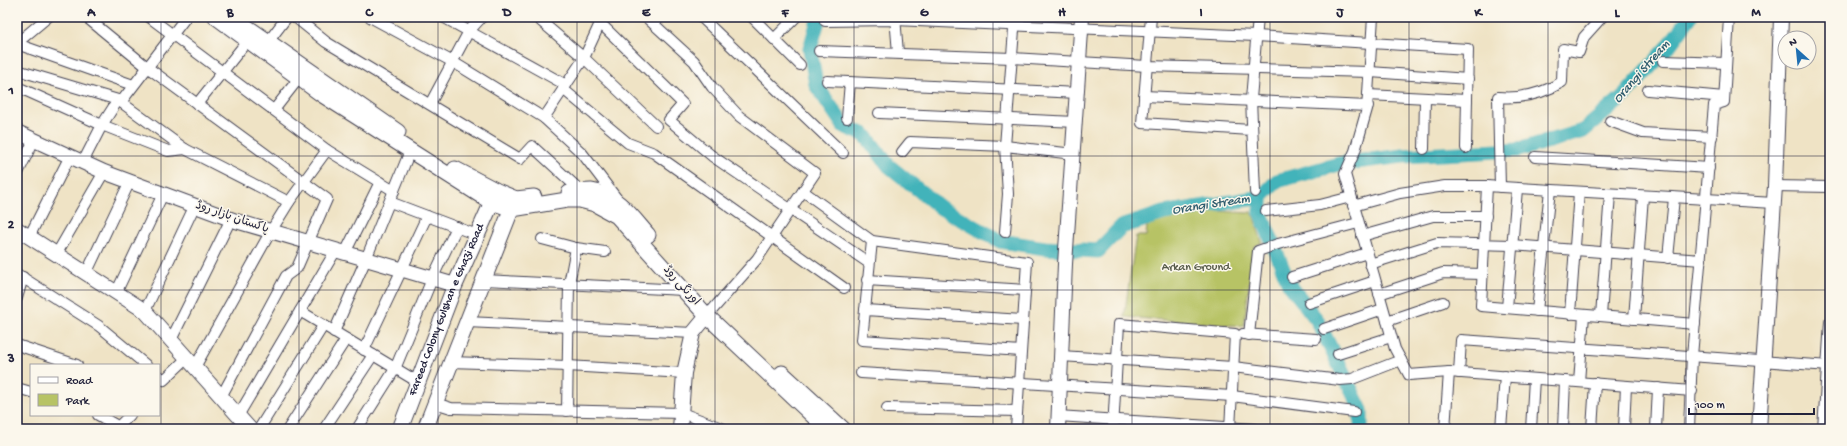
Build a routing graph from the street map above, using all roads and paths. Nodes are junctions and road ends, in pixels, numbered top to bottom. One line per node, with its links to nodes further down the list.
1 (48, 17): 36 (street)
2 (86, 17): 47 (street)
3 (149, 17): 30 (street)
4 (186, 17): 30 (street)
5 (216, 17): 33 (main road)
6 (233, 17): 34 (main road)
7 (287, 17): 34 (street)
8 (295, 17): 70 (street)
9 (370, 17): 42 (street)
10 (443, 17): 28 (street)
11 (482, 17): 28 (street)
12 (536, 17): 39 (street)
13 (646, 17): 110 (street)
14 (701, 17): 92 (street)
15 (752, 17): 32 (street)
16 (796, 17): 32 (street)
17 (1151, 17): 29 (street)
18 (1258, 17): 31 (street)
19 (1373, 17): 35 (street)
20 (1602, 17): 105 (street)
21 (1729, 17): 44 (street)
22 (1781, 17): 104 (street)
23 (895, 19): 25 (street); 26 (street); 38 (street)
24 (599, 20): 39 (street); 128 (street)
25 (825, 21)
26 (1015, 22): 27 (street); 40 (street)
27 (1082, 23): 29 (street); 43 (street)
28 (469, 31): 42 (street); 57 (street)
29 (1150, 33): 31 (street); 46 (street)
30 (173, 34): 47 (street); 50 (street)
31 (1256, 36): 35 (street); 48 (street)
32 (774, 39): 45 (street)
33 (248, 40): 50 (street); 52 (main road)
34 (268, 42): 117 (main road)
35 (1372, 43): 51 (street); 53 (street)
36 (17, 44): 56 (street)
37 (819, 50): 38 (street)
38 (898, 53): 40 (street)
39 (584, 58): 57 (street); 80 (street)
40 (1012, 58): 43 (street); 59 (street)
41 (1663, 61): 44 (street)
42 (453, 62): 70 (street); 74 (street)
43 (1080, 62): 46 (street); 61 (street)
44 (1726, 63): 64 (street)
45 (800, 65)
46 (1147, 66): 48 (street); 63 (street)
47 (147, 67): 56 (street); 69 (street)
48 (1253, 69): 51 (street); 66 (street)
49 (17, 70): 68 (street)
50 (222, 72): 69 (street); 72 (street)
51 (1370, 72): 53 (street); 62 (street)
52 (299, 78): 72 (street); 90 (main road)
53 (1468, 79): 67 (street)
54 (827, 81): 55 (street)
55 (850, 82): 59 (street); 75 (street)
56 (133, 85): 68 (street)
57 (565, 87): 74 (street); 141 (street)
58 (22, 89): 79 (street)
59 (1009, 89): 61 (street); 76 (street)
60 (1648, 90): 64 (street)
61 (1078, 93): 78 (street)
62 (1368, 94): 65 (street); 71 (street)
63 (1144, 96): 66 (street); 81 (street)
64 (1724, 97): 83 (street)
65 (1425, 98): 67 (street); 88 (street)
66 (1251, 99): 71 (street); 81 (street)
67 (1467, 100): 86 (street)
68 (120, 101): 79 (street); 87 (street)
69 (197, 104): 101 (street)
70 (430, 104): 111 (street)
71 (1368, 106): 122 (street)
72 (274, 110): 89 (street)
73 (879, 113): 76 (street)
74 (544, 118): 127 (street)
75 (848, 118)
76 (1008, 118): 78 (street); 85 (street)
77 (1610, 121): 83 (street)
78 (1076, 122): 93 (street)
79 (102, 125): 87 (street); 96 (street)
80 (656, 126)
81 (1251, 130): 112 (street)
82 (17, 132): 84 (street, پاکستان بازار روڈ)
83 (1712, 137): 97 (street)
84 (34, 140): 94 (street, پاکستان بازار روڈ); 99 (street)
85 (1006, 146): 91 (street); 93 (street); 137 (street)
86 (1466, 148)
87 (185, 149): 120 (street)
88 (1424, 149)
89 (327, 150): 101 (street); 102 (street)
90 (410, 151): 109 (street); 117 (main road)
91 (902, 152)
92 (843, 153)
93 (1074, 154): 212 (street)
94 (70, 156): 96 (street, پاکستان بازار روڈ); 140 (street)
95 (1535, 157): 97 (street)
96 (83, 162): 98 (street, پاکستان بازار روڈ)
97 (1709, 168): 119 (street)
98 (104, 172): 100 (street, پاکستان بازار روڈ); 154 (street)
99 (17, 175)
100 (130, 181): 114 (street, پاکستان بازار روڈ); 162 (street)
101 (304, 182): 120 (street); 143 (street)
102 (380, 182): 109 (street); 150 (street)
103 (1487, 186): 105 (street); 122 (street); 131 (street)
104 (1775, 186): 106 (street); 123 (street)
105 (1500, 187): 107 (street)
106 (1830, 187)
107 (1517, 189): 108 (street); 146 (street)
108 (1550, 190): 113 (street); 147 (street)
109 (394, 191): 121 (street)
110 (803, 191): 128 (street); 144 (street)
111 (581, 192): 124 (main road); 125 (street); 127 (main road)
112 (1255, 192)
113 (1579, 192): 115 (street); 149 (street)
114 (163, 194): 126 (street, پاکستان بازار روڈ); 175 (street)
115 (1610, 194): 116 (street); 152 (street)
116 (1643, 196): 118 (street); 155 (street)
117 (494, 197): 124 (main road); 138 (main road, Fareed Colony Gulshan e Ghazi Road)
118 (1674, 198): 119 (street); 156 (street)
119 (1706, 200): 123 (street); 158 (street)
120 (289, 202): 136 (street)
121 (390, 202): 130 (street); 157 (street)
122 (1352, 202): 129 (street); 133 (street)
123 (1774, 203): 216 (street)
124 (514, 204): 125 (main road, اورنگی روڈ); 167 (main road, Fareed Colony Gulshan e Ghazi Road)
125 (595, 204): 173 (main road, اورنگی روڈ)
126 (195, 205): 132 (street, پاکستان بازار روڈ); 183 (street)
127 (622, 205): 186 (main road)
128 (791, 209): 141 (street); 159 (street)
129 (1266, 212)
130 (427, 216): 134 (street); 161 (street)
131 (1486, 216): 139 (street); 145 (street)
132 (231, 219): 136 (street, پاکستان بازار روڈ); 206 (street)
133 (1358, 222): 139 (street); 202 (street)
134 (457, 227): 138 (street); 166 (street)
135 (17, 229): 140 (street)
136 (271, 231): 143 (street, پاکستان بازار روڈ); 218 (street)
137 (1005, 232)
138 (477, 235): 171 (main road, Fareed Colony Gulshan e Ghazi Road)
139 (1362, 236): 153 (street)
140 (29, 237): 154 (street)
141 (772, 238): 172 (street); 186 (street)
142 (542, 239): 148 (street)
143 (309, 242): 150 (street, پاکستان بازار روڈ); 244 (street)
144 (872, 242): 159 (street); 174 (street)
145 (1484, 244): 146 (street); 160 (street); 163 (street)
146 (1512, 245): 147 (street); 180 (street)
147 (1543, 247): 149 (street); 185 (street)
148 (576, 248): 151 (street); 170 (street)
149 (1575, 250): 152 (street); 187 (street)
150 (341, 252): 157 (street, پاکستان بازار روڈ); 184 (street)
151 (604, 252)
152 (1606, 252): 155 (street); 189 (street)
153 (1367, 253): 160 (street); 165 (street)
154 (56, 255): 162 (street)
155 (1638, 255): 156 (street); 190 (street)
156 (1668, 258): 158 (street)
157 (366, 259): 161 (street, پاکستان بازار روڈ); 199 (street)
158 (1701, 260): 195 (street)
159 (869, 263): 168 (street)
160 (1370, 264): 169 (street)
161 (401, 270): 166 (street, پاکستان بازار روڈ); 210 (street)
162 (86, 274): 175 (street)
163 (1483, 274): 176 (street); 180 (street)
164 (20, 275): 177 (street); 220 (street)
165 (1292, 277)
166 (432, 279): 171 (street, پاکستان بازار روڈ); 224 (street)
167 (484, 280): 170 (street); 193 (main road, Fareed Colony Gulshan e Ghazi Road)
168 (868, 280): 174 (street); 182 (street)
169 (1375, 281): 176 (street); 179 (street)
170 (569, 284): 173 (street); 197 (street)
171 (455, 285): 232 (main road, Fareed Colony Gulshan e Ghazi Road)
172 (844, 288)
173 (684, 290): 186 (main road, اورنگی روڈ)
174 (1025, 290): 191 (street)
175 (116, 293): 183 (street)
176 (1379, 294): 181 (street)
177 (17, 298)
178 (1443, 302): 192 (street)
179 (1310, 303)
180 (1507, 308): 185 (street)
181 (1383, 309): 192 (street); 198 (street)
182 (865, 310): 191 (street); 209 (street)
183 (145, 311): 206 (street)
184 (300, 311): 196 (street); 254 (street)
185 (1537, 311): 187 (street)
186 (710, 313): 200 (street); 268 (main road, اورنگی روڈ); 269 (main road)
187 (1570, 314): 188 (street)
188 (1584, 315): 189 (street); 208 (street)
189 (1601, 316): 190 (street)
190 (1634, 319): 195 (street)
191 (1023, 320): 209 (street)
192 (1387, 321): 203 (street)
193 (467, 322): 197 (street); 217 (main road, Fareed Colony Gulshan e Ghazi Road)
194 (1830, 322): 222 (street)
195 (1695, 324): 213 (street)
196 (323, 326): 199 (street); 260 (street)
197 (569, 327): 200 (street); 221 (street)
198 (1324, 329)
199 (334, 332): 204 (street)
200 (694, 333): 227 (street)
201 (1235, 334): 202 (street); 214 (street); 223 (street)
202 (1249, 335): 205 (street)
203 (1391, 337): 211 (street); 215 (street)
204 (346, 339): 210 (street); 261 (street)
205 (1316, 339)
206 (171, 340): 218 (street)
207 (17, 345): 219 (street)
208 (1581, 348): 213 (street); 226 (street); 234 (street)
209 (1021, 351): 233 (street)
210 (368, 352): 224 (street); 262 (street)
211 (1338, 354)
212 (1061, 356): 214 (street); 236 (street)
213 (1692, 356): 216 (street); 241 (street)
214 (1117, 358): 223 (street); 239 (street)
215 (1401, 360): 223 (street); 226 (street)
216 (1763, 361): 222 (street); 280 (street)
217 (451, 362): 221 (street); 245 (main road, Fareed Colony Gulshan e Ghazi Road)
218 (191, 363): 230 (street); 244 (street)
219 (74, 364)
220 (145, 364)
221 (568, 366): 227 (street); 247 (street)
222 (1828, 366): 250 (street)
223 (1233, 367): 243 (street)
224 (395, 369): 232 (street); 263 (street)
225 (861, 372): 233 (street)
226 (1454, 372): 228 (street); 272 (street)
227 (684, 373): 251 (street)
228 (1505, 376): 229 (street); 273 (street)
229 (1534, 379): 231 (street); 274 (street)
230 (161, 380)
231 (1565, 381): 234 (street); 275 (street)
232 (418, 382): 264 (main road, Fareed Colony Gulshan e Ghazi Road)
233 (1019, 382): 236 (street); 248 (street)
234 (1579, 382): 235 (street)
235 (1595, 384): 237 (street); 276 (street)
236 (1060, 386): 239 (street); 255 (street)
237 (1626, 386): 240 (street); 277 (street)
238 (17, 388): 242 (street)
239 (1115, 388): 243 (street); 256 (street)
240 (1658, 388): 241 (street); 278 (street)
241 (1692, 391): 279 (street)
242 (30, 392)
243 (1232, 396): 249 (street); 258 (street)
244 (221, 397): 254 (street)
245 (436, 403): 247 (street); 265 (main road, Fareed Colony Gulshan e Ghazi Road)
246 (887, 408): 248 (street)
247 (567, 411): 251 (street)
248 (1017, 411): 270 (street)
249 (1354, 412)
250 (1827, 412): 281 (street)
251 (682, 413): 266 (street); 267 (street)
252 (100, 416): 257 (street)
253 (129, 416): 257 (street)
254 (238, 416): 259 (street)
255 (1058, 423): 256 (street)
256 (1113, 424): 258 (street)
257 (120, 428)
258 (1230, 428): 271 (street)
259 (250, 429)
260 (259, 429)
261 (288, 429)
262 (324, 429)
263 (357, 429)
264 (400, 429)
265 (425, 429)
266 (680, 429)
267 (724, 429)
268 (827, 429)
269 (843, 429)
270 (1016, 429)
271 (1255, 429)
272 (1444, 429)
273 (1501, 429)
274 (1532, 429)
275 (1563, 429)
276 (1592, 429)
277 (1624, 429)
278 (1656, 429)
279 (1689, 429)
280 (1759, 429)
281 (1823, 429)

